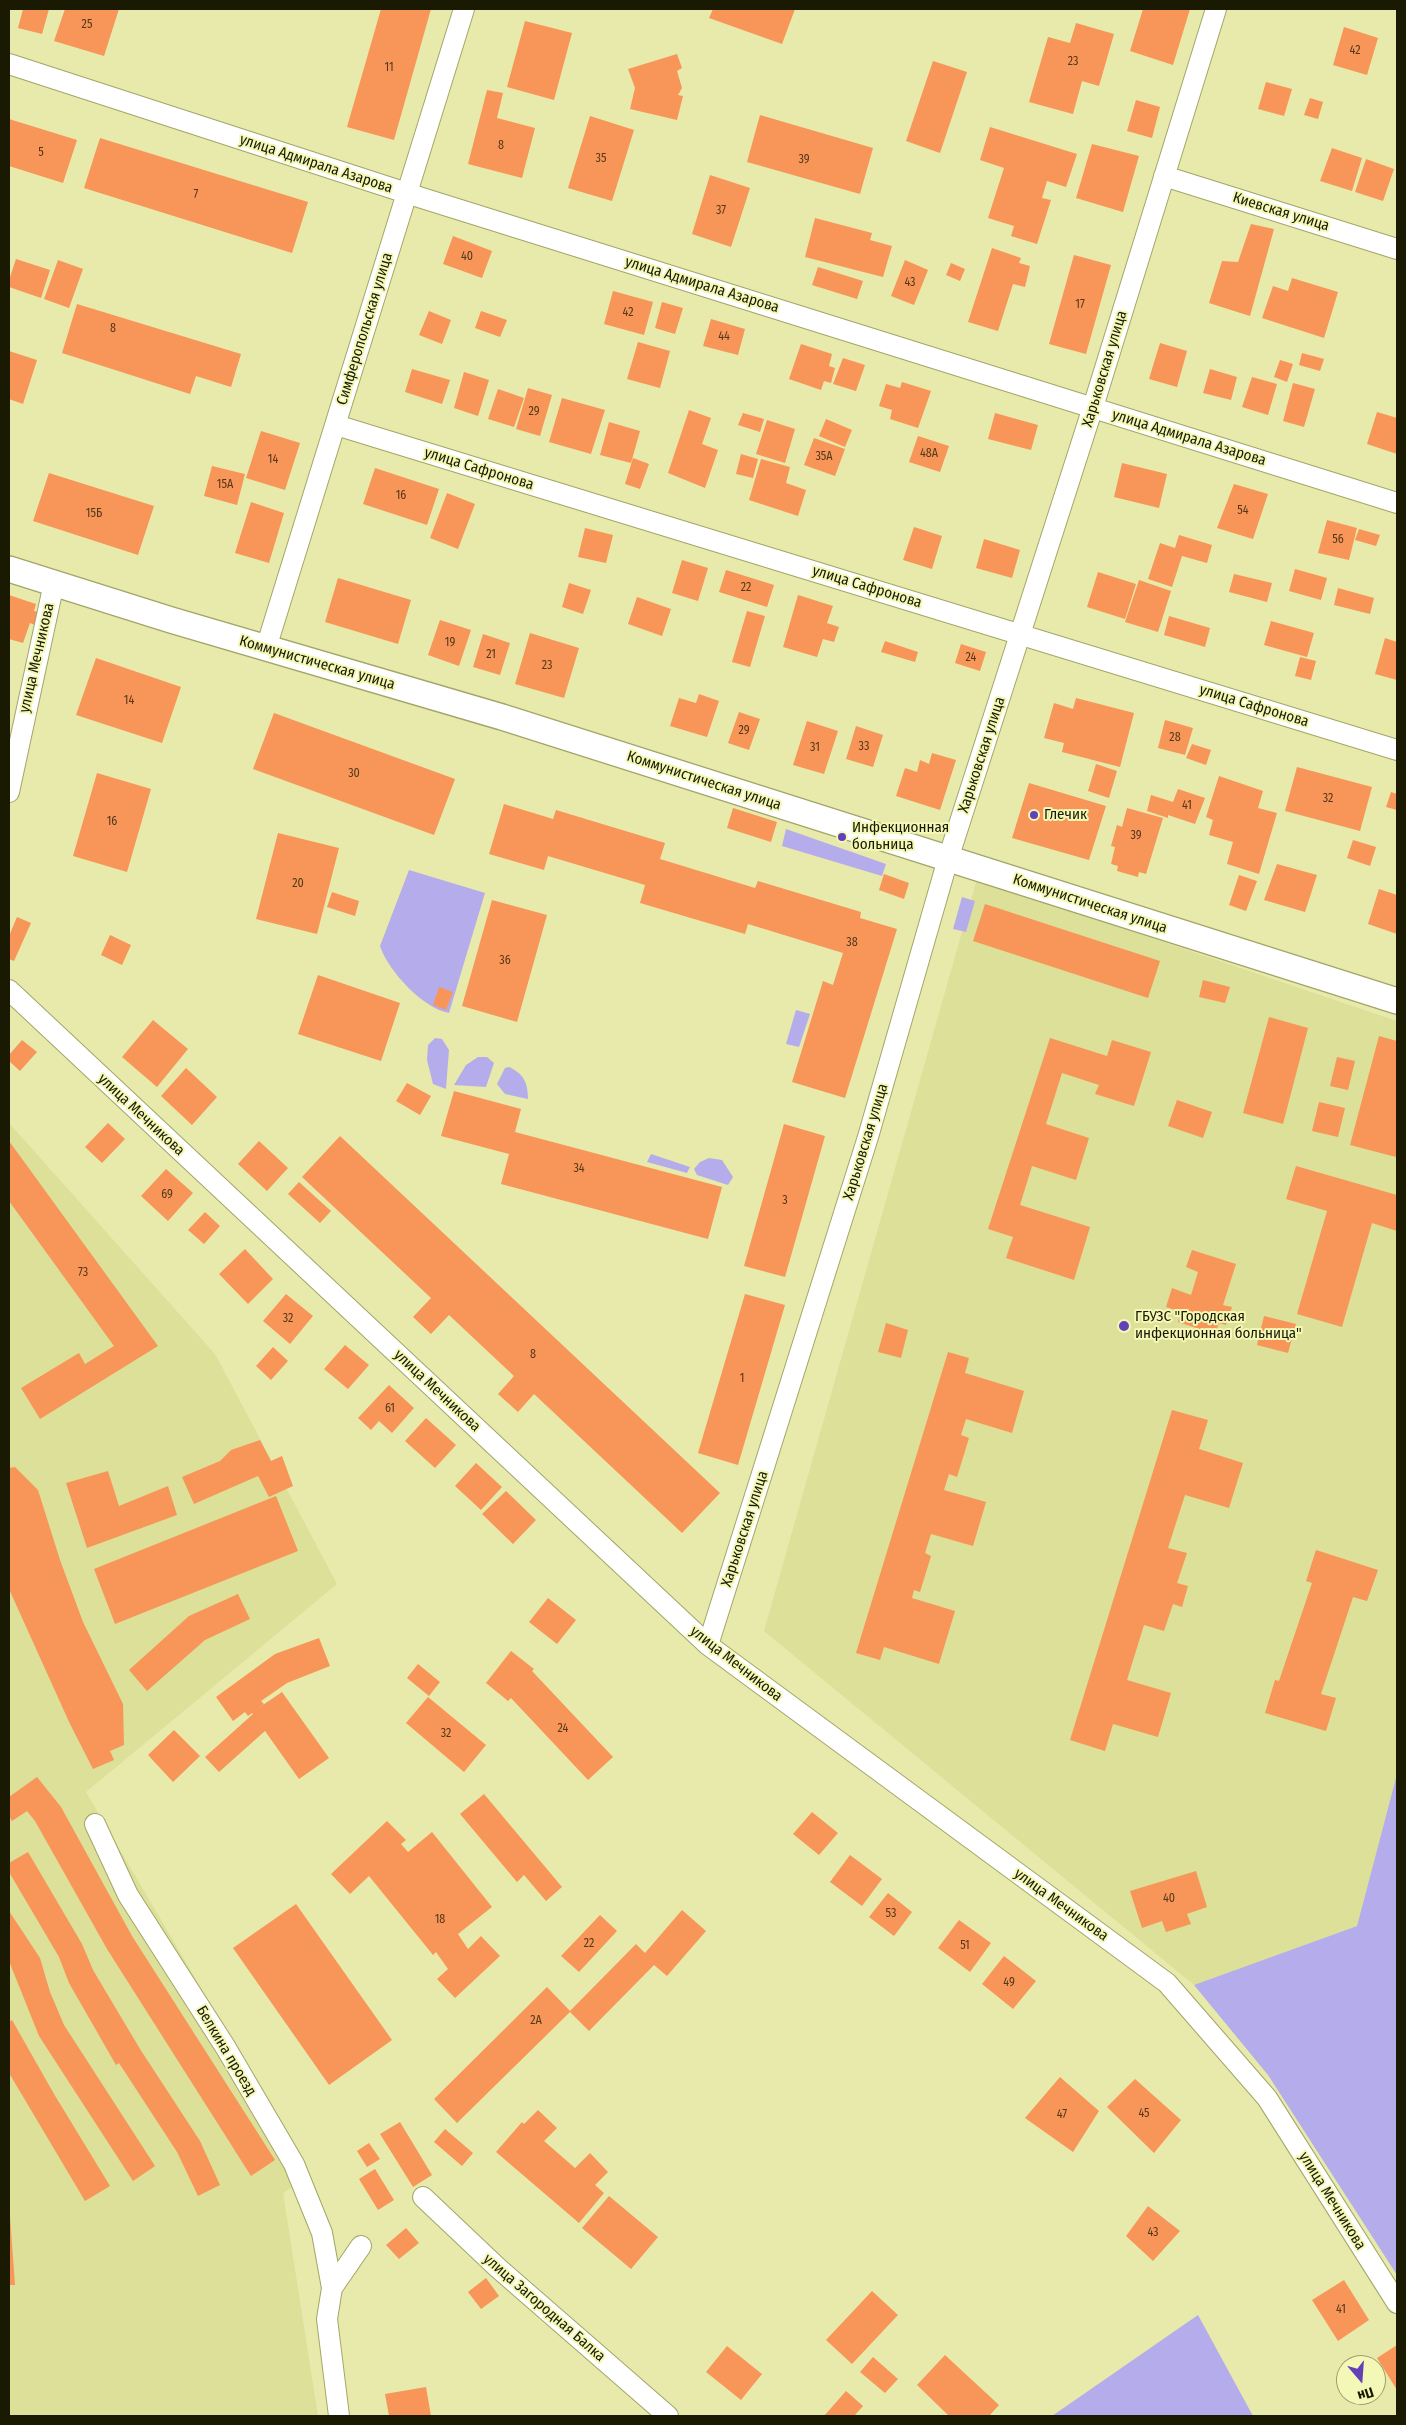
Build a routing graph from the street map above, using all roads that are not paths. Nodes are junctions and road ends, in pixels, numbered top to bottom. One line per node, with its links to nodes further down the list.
1 (464, 9): 5 (street, Симферопольская улица)
2 (1216, 9): 4 (street, Харьковская улица)
3 (9, 64): 5 (street, улица Адмирала Азарова)
4 (1164, 176): 6 (street, Киевская улица); 7 (street, Харьковская улица)
5 (406, 193): 7 (street, улица Адмирала Азарова); 8 (street, Симферопольская улица)
6 (1397, 248)
7 (1093, 408): 9 (street, улица Адмирала Азарова); 12 (street, Харьковская улица)
8 (336, 425): 12 (street, улица Сафронова); 13 (street, Симферопольская улица)
9 (1397, 503)
10 (9, 569): 11 (street, Коммунистическая улица)
11 (54, 584): 13 (street, Коммунистическая улица); 15 (street, улица Мечникова)
12 (1021, 634): 14 (street, улица Сафронова); 16 (street, Харьковская улица)
13 (266, 648): 16 (street, Коммунистическая улица)
14 (1397, 750)
15 (9, 792)
16 (948, 858): 18 (street, Коммунистическая улица); 19 (street, Харьковская улица)
17 (9, 990): 19 (street, улица Мечникова)
18 (1397, 1002)
19 (708, 1645): 24 (street, улица Мечникова)
20 (95, 1824): 23 (street, Белкина проезд)
21 (423, 2197): 26 (street, улица Загородная Балка)
22 (361, 2246): 23 (street, Белкина проезд)
23 (332, 2288): 25 (street, Белкина проезд)
24 (1397, 2304)
25 (339, 2416)
26 (668, 2416)

